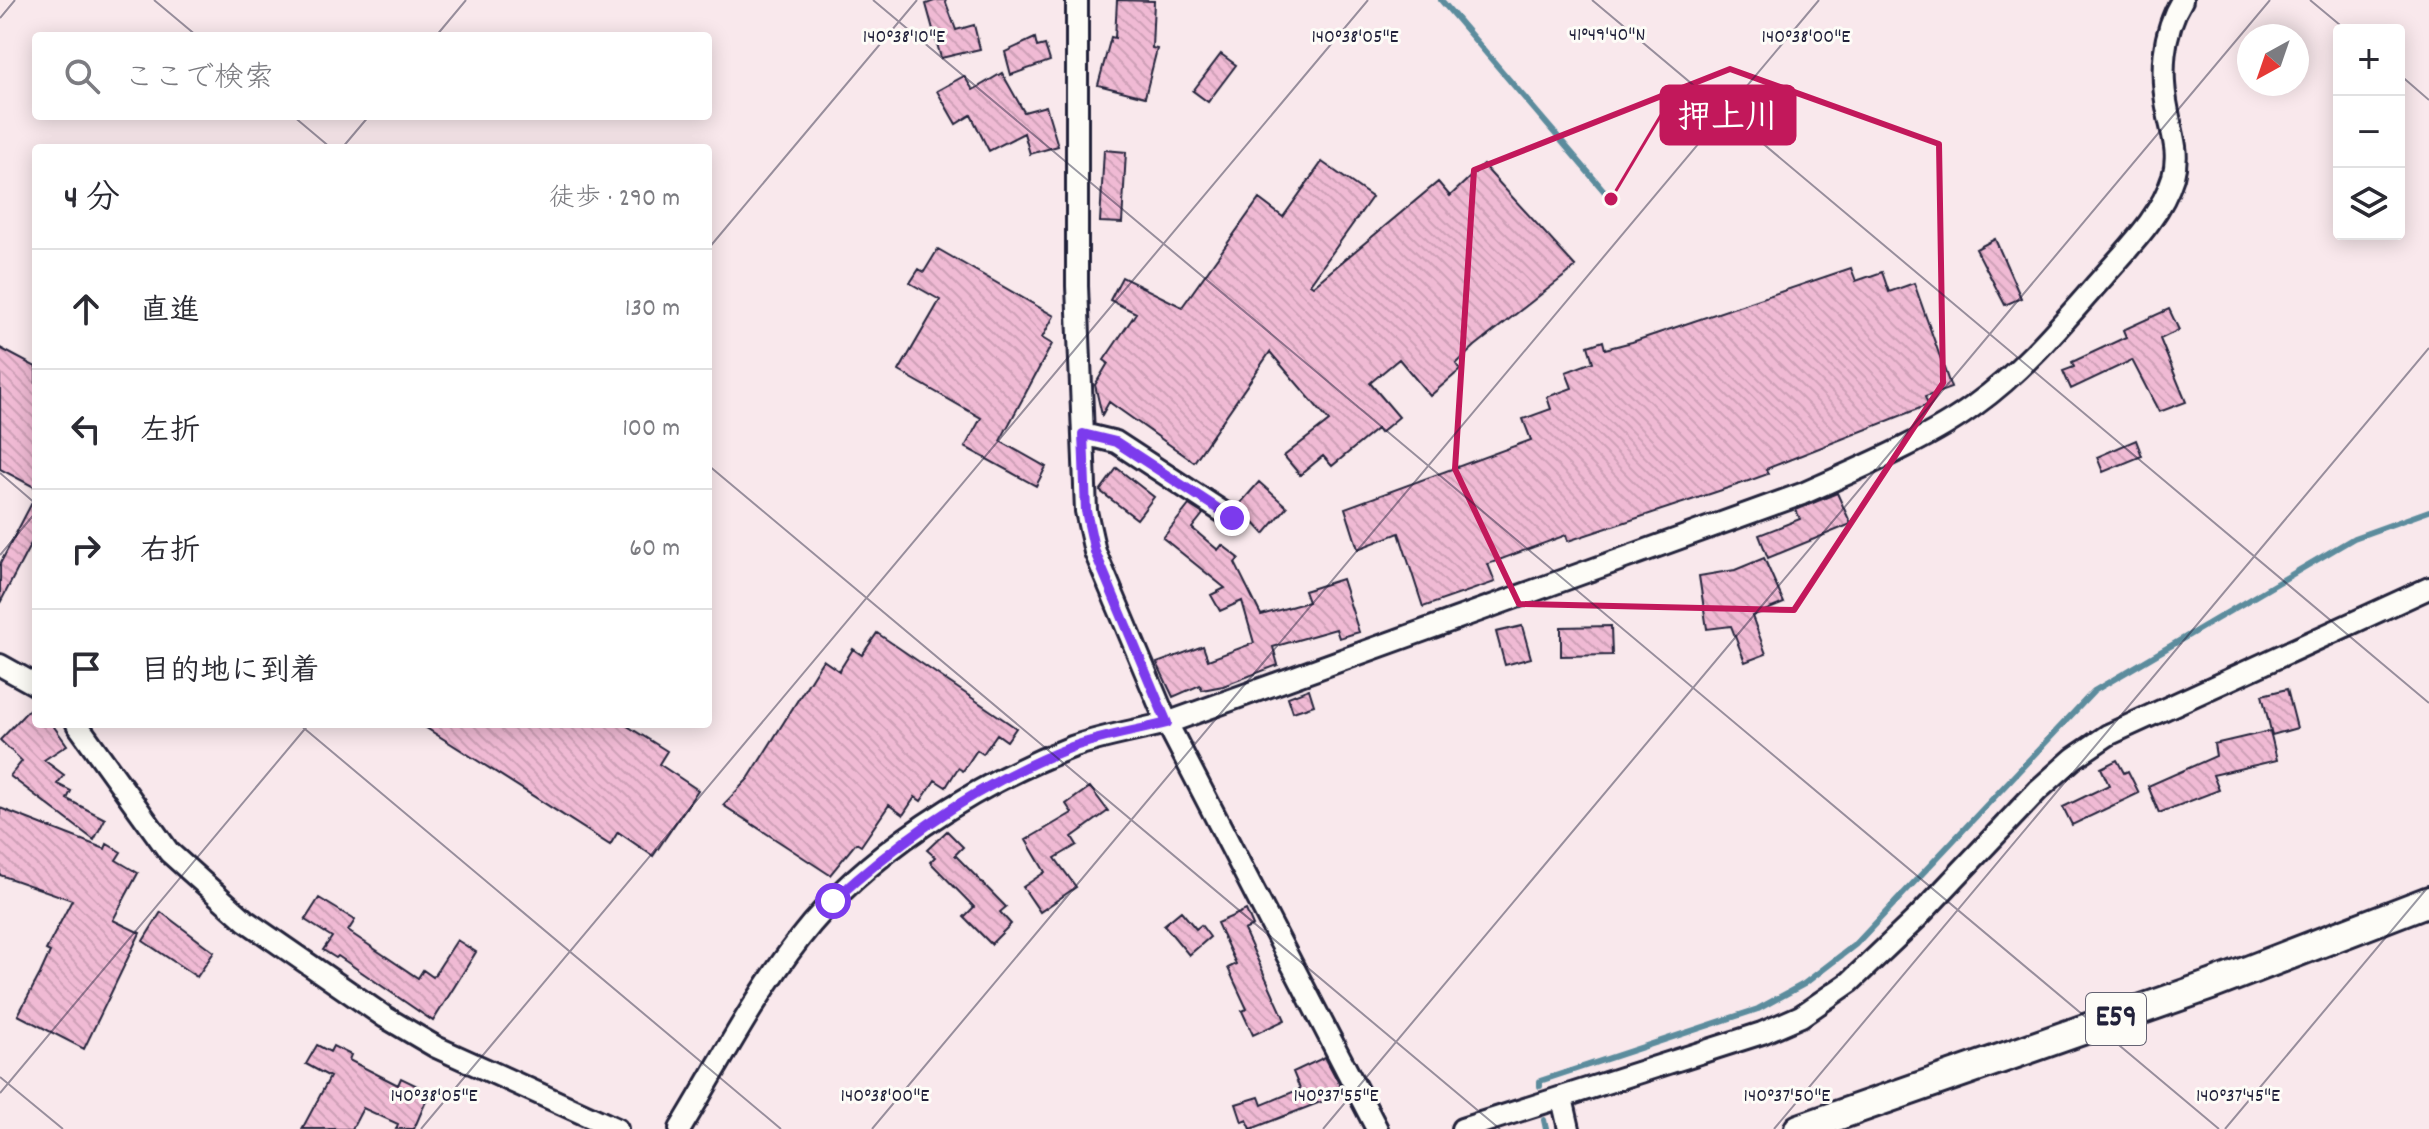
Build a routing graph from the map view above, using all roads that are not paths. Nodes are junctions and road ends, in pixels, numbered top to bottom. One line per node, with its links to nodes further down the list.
1 (1077, 0): 3 (street)
2 (2182, 0): 8 (street)
3 (1083, 434): 4 (street); 8 (street)
4 (1232, 518)
5 (2429, 588): 11 (street)
6 (0, 665): 7 (street)
7 (32, 683)
8 (1167, 723): 13 (street); 14 (street)
9 (80, 728): 12 (street)
10 (2429, 901): 17 (highway, E59)
11 (1562, 1098): 15 (street); 16 (street)
12 (617, 1129)
13 (680, 1129)
14 (1377, 1129)
15 (1462, 1129)
16 (1569, 1129)
17 (1799, 1129)

